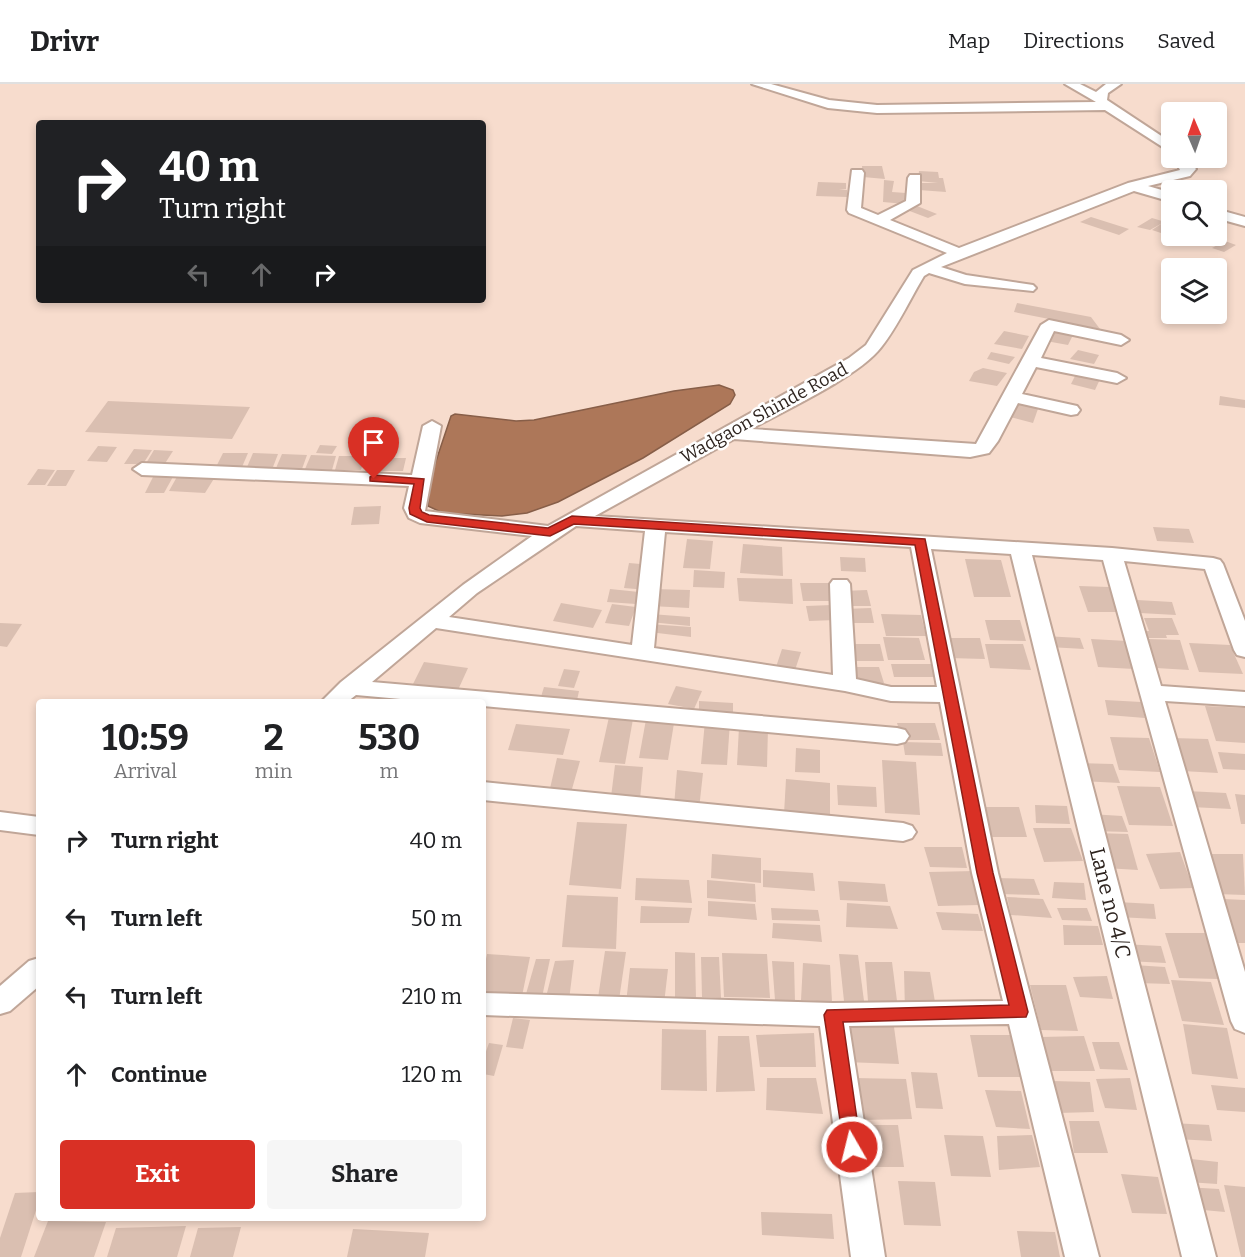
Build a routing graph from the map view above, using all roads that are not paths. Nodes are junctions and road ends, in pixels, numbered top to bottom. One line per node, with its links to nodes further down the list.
1 (758, 84): 4 (street)
2 (1071, 84): 4 (street)
3 (1115, 84): 4 (street)
4 (1102, 102): 5 (street)
5 (1161, 142)
6 (1188, 168): 9 (street, Wadgaon Shinde Road)
7 (856, 173): 12 (street)
8 (915, 178): 12 (street)
9 (1133, 186): 10 (street); 14 (street, Wadgaon Shinde Road)
10 (1161, 195)
11 (1227, 216): 13 (street)
12 (877, 221): 14 (street)
13 (1245, 222)
14 (959, 253): 15 (street, Wadgaon Shinde Road)
15 (927, 268): 16 (street); 23 (street, Wadgaon Shinde Road)
16 (1028, 288)
17 (1121, 340): 18 (street)
18 (1031, 361): 19 (street); 20 (street)
19 (1117, 378)
20 (1012, 397): 21 (street); 23 (street)
21 (1071, 410)
22 (432, 426): 25 (street)
23 (731, 433): 26 (street, Wadgaon Shinde Road)
24 (142, 469): 25 (street)
25 (420, 481): 28 (street)
26 (572, 520): 27 (street); 28 (street, Wadgaon Shinde Road)
27 (656, 525): 29 (street); 35 (street)
28 (550, 532): 33 (street, Wadgaon Shinde Road)
29 (920, 542): 30 (street); 39 (street)
30 (1020, 548): 31 (street); 56 (street, Lane no 4/C)
31 (1112, 554): 34 (street); 37 (street)
32 (840, 584): 36 (street)
33 (430, 621): 35 (street); 38 (street, Wadgaon Shinde Road)
34 (1245, 650)
35 (642, 653): 36 (street)
36 (845, 684): 39 (street)
37 (1151, 693): 41 (street); 53 (street)
38 (341, 694): 40 (street)
39 (950, 695): 51 (street)
40 (407, 699)
41 (1245, 699)
42 (486, 705): 43 (street)
43 (897, 736)
44 (486, 791): 47 (street)
45 (0, 820): 46 (street)
46 (36, 826)
47 (903, 832)
48 (36, 974): 49 (street)
49 (0, 1003)
50 (486, 1004): 52 (street)
51 (1020, 1012): 52 (street); 55 (street)
52 (833, 1015): 54 (street)
53 (1245, 1022)
54 (868, 1257)
55 (1082, 1257)
56 (1199, 1257)

